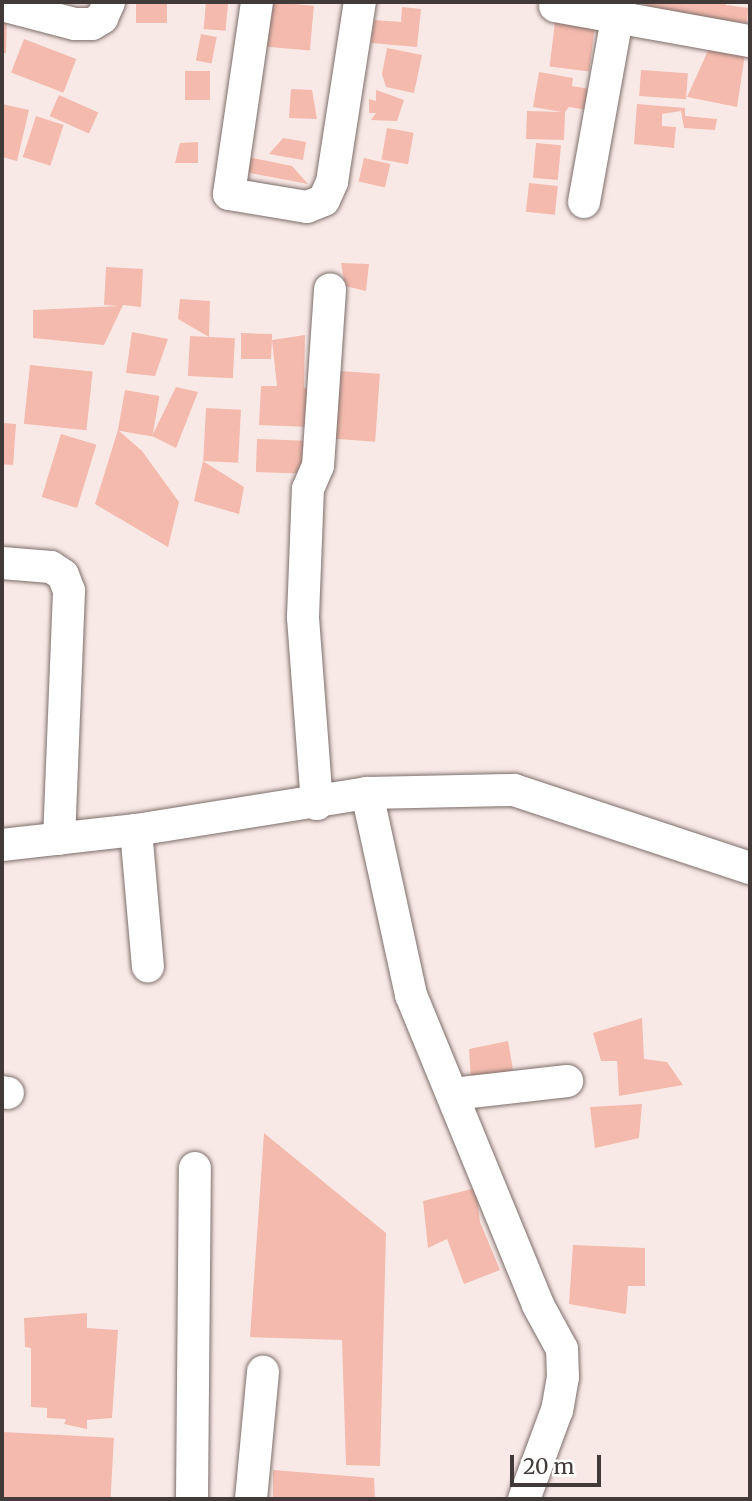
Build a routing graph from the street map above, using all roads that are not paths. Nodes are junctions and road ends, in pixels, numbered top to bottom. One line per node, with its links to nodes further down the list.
1 (109, 2): 4 (street)
2 (257, 2): 3 (street)
3 (359, 2)
4 (2, 5)
5 (555, 6): 6 (street)
6 (619, 8): 7 (street); 8 (street)
7 (750, 41)
8 (584, 202)
9 (330, 289): 12 (street)
10 (2, 563): 14 (street)
11 (368, 793): 12 (street); 16 (street); 19 (street)
12 (317, 804): 13 (street)
13 (136, 830): 14 (street); 17 (street)
14 (59, 839): 15 (street)
15 (2, 845)
16 (750, 868)
17 (148, 966)
18 (566, 1081): 19 (street)
19 (453, 1094): 24 (street)
20 (195, 1168): 22 (street)
21 (263, 1372): 23 (street)
22 (192, 1499)
23 (251, 1499)
24 (524, 1499)

